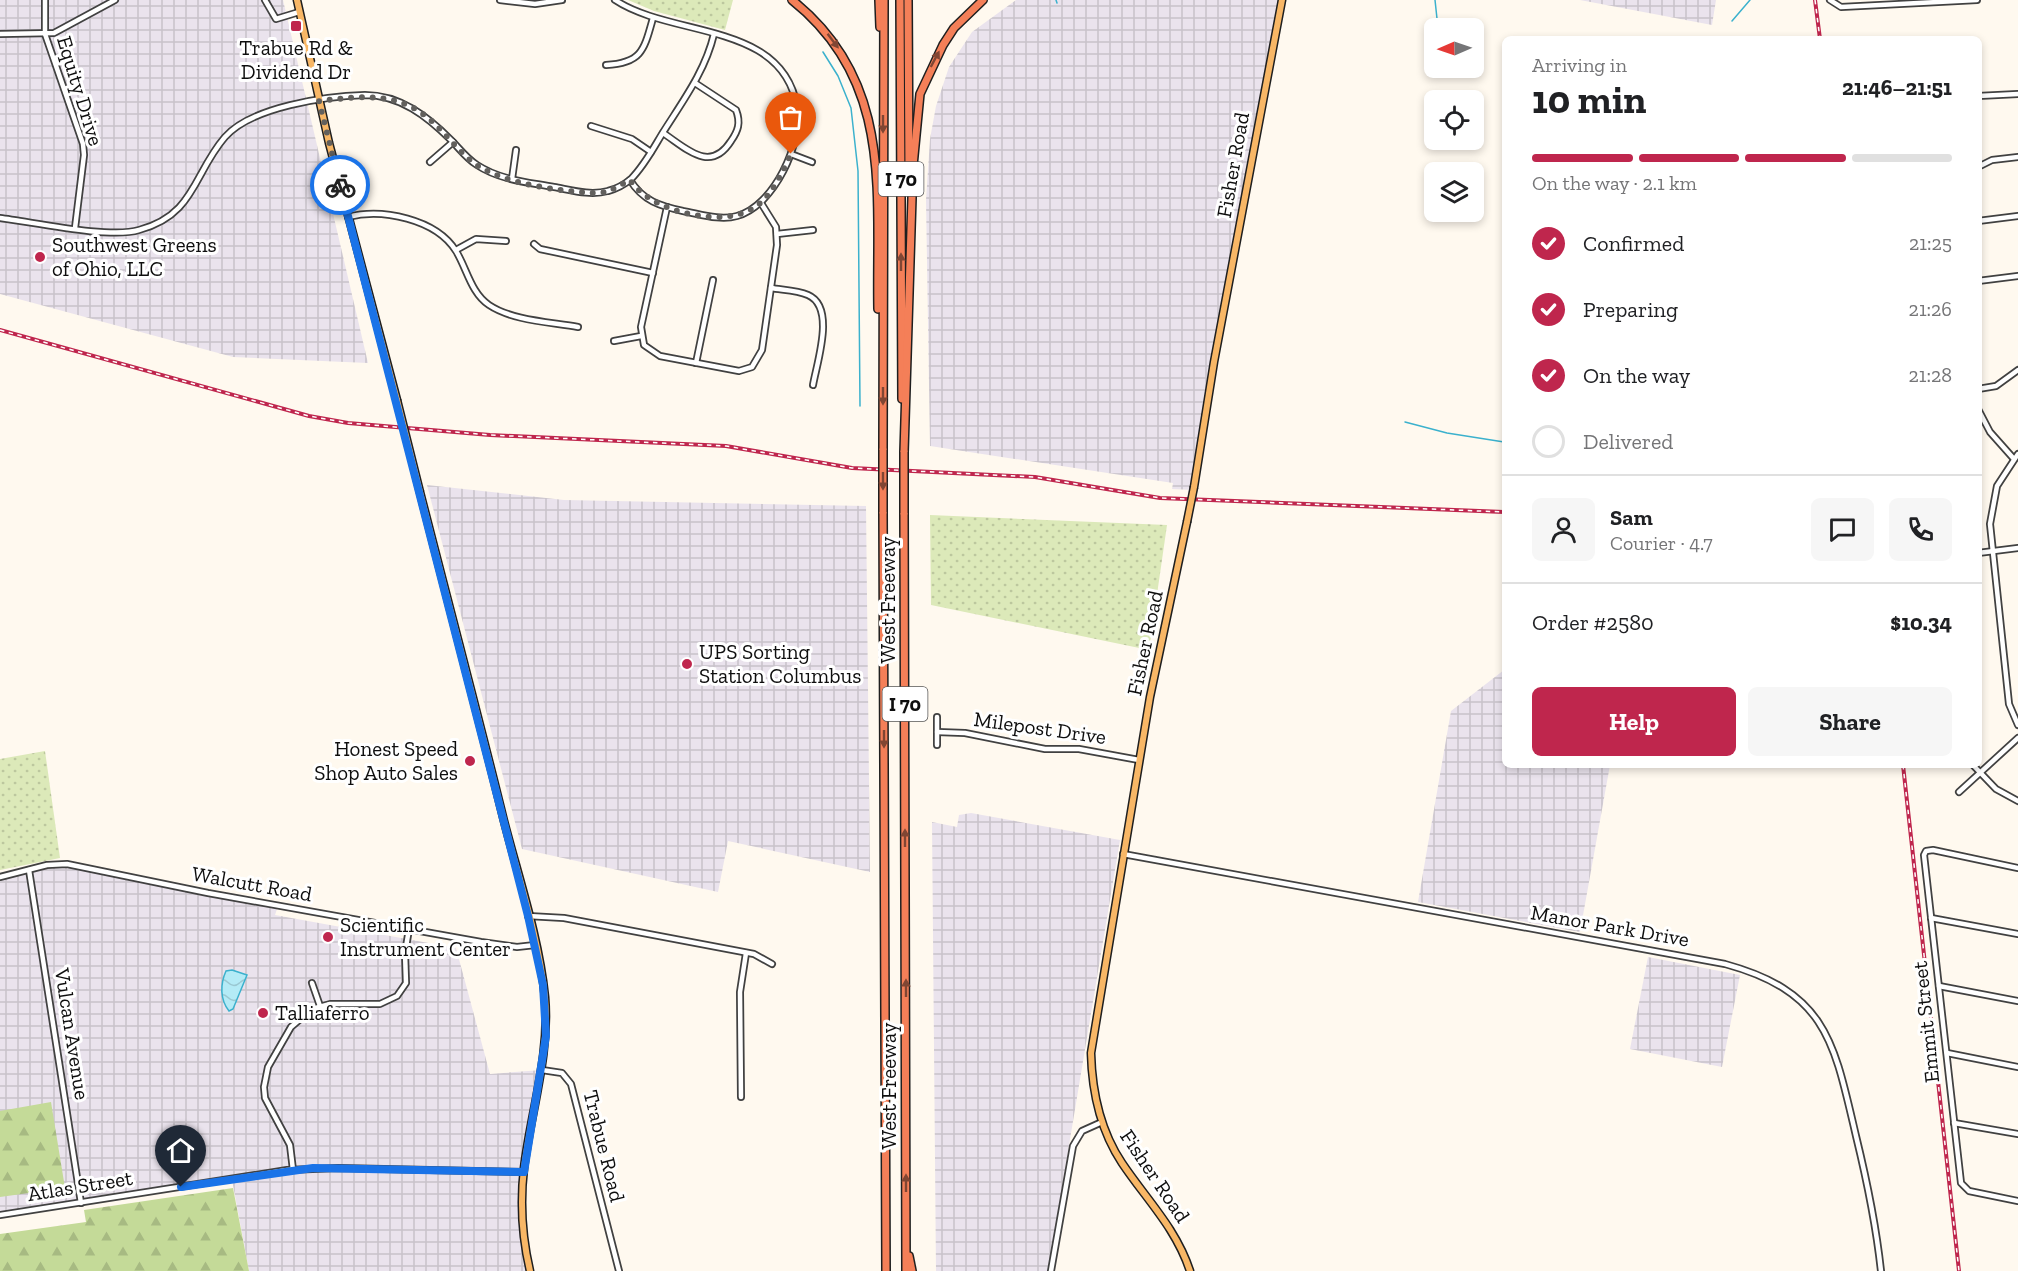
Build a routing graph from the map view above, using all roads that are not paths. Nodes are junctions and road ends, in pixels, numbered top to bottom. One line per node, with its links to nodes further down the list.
1 (45, 0): 22 (street, Equity Drive)
2 (115, 0): 22 (street)
3 (265, 0): 17 (street)
4 (297, 0): 17 (main road)
5 (500, 0): 6 (street)
6 (562, 0)
7 (615, 0): 20 (street)
8 (792, 0): 62 (highway, one-way to 62)
9 (879, 0): 18 (highway)
10 (884, 0): 18 (highway)
11 (900, 0): 19 (highway, West Freeway / I 70)
12 (908, 0): 19 (highway)
13 (983, 0): 53 (highway, one-way to 13)
14 (1282, 0): 79 (main road, Fisher Road, bridge)
15 (1830, 0): 16 (street)
16 (1977, 0)
17 (300, 12): 28 (main road)
18 (882, 16): 62 (highway, West Freeway / I 70, one-way to 62)
19 (904, 16): 53 (highway); 68 (highway, West Freeway / I 70, one-way to 19)
20 (654, 18): 23 (street); 24 (street)
21 (0, 34): 22 (street)
22 (45, 34): 47 (street, Equity Drive)
23 (714, 34): 25 (street); 34 (street)
24 (606, 65)
25 (695, 83): 30 (street); 30 (street)
26 (2018, 94): 27 (street)
27 (1982, 96)
28 (319, 101): 31 (street); 44 (main road); 47 (street)
29 (591, 126): 33 (street)
30 (663, 133): 33 (street)
31 (453, 142): 36 (street); 39 (street)
32 (516, 150): 39 (street)
33 (651, 152): 40 (street)
34 (791, 154): 37 (street); 41 (street)
35 (2018, 157): 38 (street)
36 (430, 162)
37 (812, 162)
38 (1982, 165)
39 (512, 179): 40 (street)
40 (630, 180): 42 (street)
41 (760, 203): 42 (street); 49 (street)
42 (667, 207): 54 (street)
43 (2018, 216): 46 (street)
44 (348, 217): 52 (street); 88 (main road, bridge)
45 (0, 218): 47 (street)
46 (1982, 220)
47 (75, 228)
48 (813, 230): 49 (street)
49 (777, 234): 58 (street)
50 (506, 240): 52 (street)
51 (534, 244): 54 (street)
52 (456, 250): 59 (street)
53 (910, 261): 68 (highway)
54 (653, 273): 60 (street)
55 (2018, 276): 57 (street)
56 (713, 280): 63 (street)
57 (1982, 280)
58 (771, 288): 63 (street); 65 (street)
59 (578, 327)
60 (641, 336): 61 (street); 63 (street)
61 (614, 341)
62 (883, 341): 114 (highway, West Freeway / I 70, one-way to 114, bridge)
63 (696, 363)
64 (2018, 370): 66 (street)
65 (813, 385)
66 (1982, 388)
67 (1982, 417): 70 (street)
68 (904, 452): 111 (highway, West Freeway / I 70, one-way to 68, bridge)
69 (2018, 454): 70 (street)
70 (2014, 459): 72 (street)
71 (2018, 548): 72 (street)
72 (1992, 551): 73 (street); 75 (street)
73 (1982, 552)
74 (937, 717): 76 (street)
75 (2018, 725)
76 (937, 732): 78 (street); 79 (street, Milepost Drive)
77 (2018, 738): 81 (street)
78 (937, 745)
79 (1139, 760): 84 (main road, Fisher Road)
80 (1975, 768): 81 (street)
81 (1979, 773): 82 (street); 83 (street)
82 (1959, 792)
83 (2018, 801)
84 (1124, 854): 103 (main road, Fisher Road); 119 (street, Manor Park Drive)
85 (2018, 868): 89 (street, Emmit Street)
86 (29, 870): 87 (street, Walcutt Road); 90 (street, Walcutt Road); 109 (street, Vulcan Avenue)
87 (0, 877)
88 (528, 916): 92 (main road); 93 (street)
89 (1931, 918): 91 (street); 96 (street, Emmit Street)
90 (409, 929): 92 (street, Walcutt Road); 98 (street)
91 (2018, 934)
92 (535, 945): 101 (main road)
93 (746, 953): 94 (street); 102 (street)
94 (772, 964)
95 (312, 983): 98 (street)
96 (1938, 986): 97 (street); 99 (street, Emmit Street)
97 (2018, 1001)
98 (320, 1006): 106 (street)
99 (1947, 1053): 100 (street); 104 (street, Emmit Street)
100 (2018, 1067)
101 (542, 1070): 107 (main road); 113 (street, Trabue Road)
102 (741, 1098)
103 (1102, 1122): 117 (street); 118 (main road, Fisher Road)
104 (1954, 1123): 105 (street); 108 (street, Emmit Street)
105 (2018, 1134)
106 (293, 1170): 107 (street, Atlas Street); 109 (street, Atlas Street)
107 (524, 1172): 112 (main road)
108 (2018, 1201)
109 (81, 1203): 110 (street, Atlas Street)
110 (0, 1215)
111 (906, 1242): 115 (highway, West Freeway / I 70); 116 (highway)
112 (530, 1271)
113 (619, 1271)
114 (884, 1271)
115 (906, 1271)
116 (912, 1271)
117 (1051, 1271)
118 (1190, 1271)
119 (1881, 1271)

